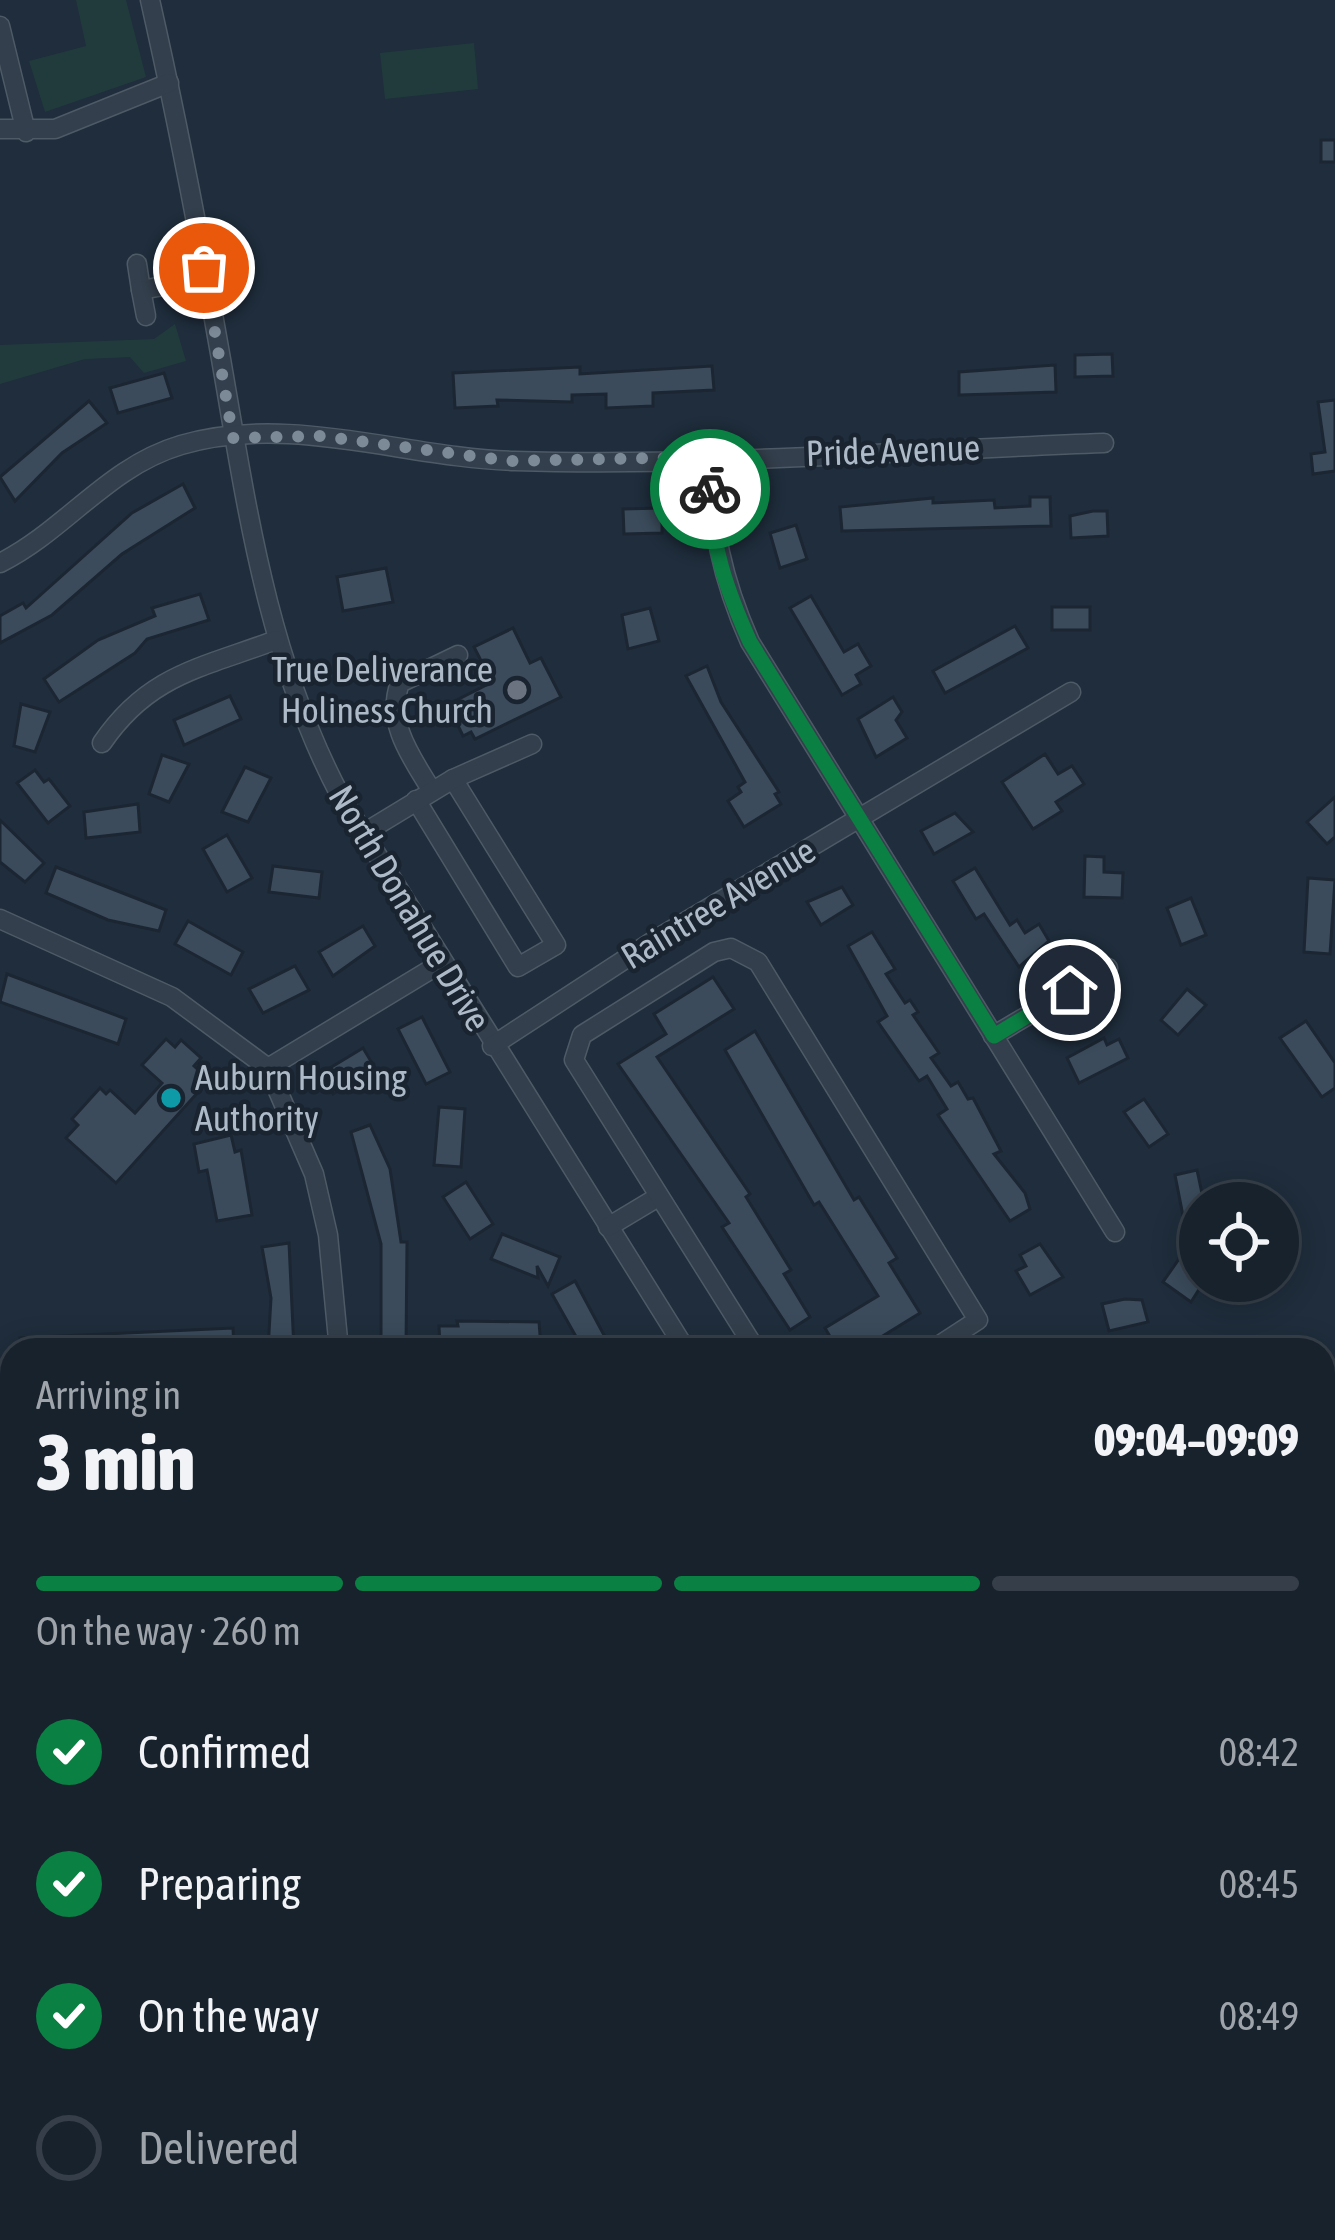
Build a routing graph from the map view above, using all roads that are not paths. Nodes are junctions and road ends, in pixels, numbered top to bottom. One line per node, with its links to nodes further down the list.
1 (150, 0): 3 (street, North Donahue Drive)
2 (0, 26): 5 (street)
3 (169, 83): 5 (street); 7 (street, North Donahue Drive)
4 (0, 129): 5 (street)
5 (26, 132)
6 (137, 264): 8 (street)
7 (204, 268): 8 (street); 10 (street, North Donahue Drive)
8 (140, 290): 9 (street)
9 (146, 316)
10 (233, 438): 12 (street, Pride Avenue); 13 (street, Pride Avenue); 14 (street, North Donahue Drive)
11 (1104, 442): 12 (street, Pride Avenue)
12 (710, 457): 21 (street)
13 (0, 563)
14 (275, 640): 17 (street); 22 (street, North Donahue Drive)
15 (458, 655): 20 (street)
16 (1071, 692): 21 (street, Raintree Avenue)
17 (102, 743)
18 (532, 744): 19 (street)
19 (453, 779): 20 (street); 20 (street)
20 (424, 796): 22 (street)
21 (859, 818): 24 (street, Raintree Avenue); 28 (street)
22 (364, 833): 25 (street, North Donahue Drive)
23 (0, 919): 30 (street)
24 (653, 941): 27 (street); 29 (street, Raintree Avenue)
25 (443, 962): 29 (street, North Donahue Drive); 30 (street)
26 (1108, 968): 28 (street)
27 (676, 976): 31 (street); 37 (street)
28 (994, 1036): 33 (street)
29 (492, 1046): 32 (street, North Donahue Drive)
30 (268, 1069): 34 (street)
31 (658, 1197): 32 (street); 36 (street)
32 (608, 1227): 35 (street, North Donahue Drive)
33 (1114, 1232)
34 (338, 1338)
35 (678, 1338)
36 (748, 1338)
37 (950, 1338)

